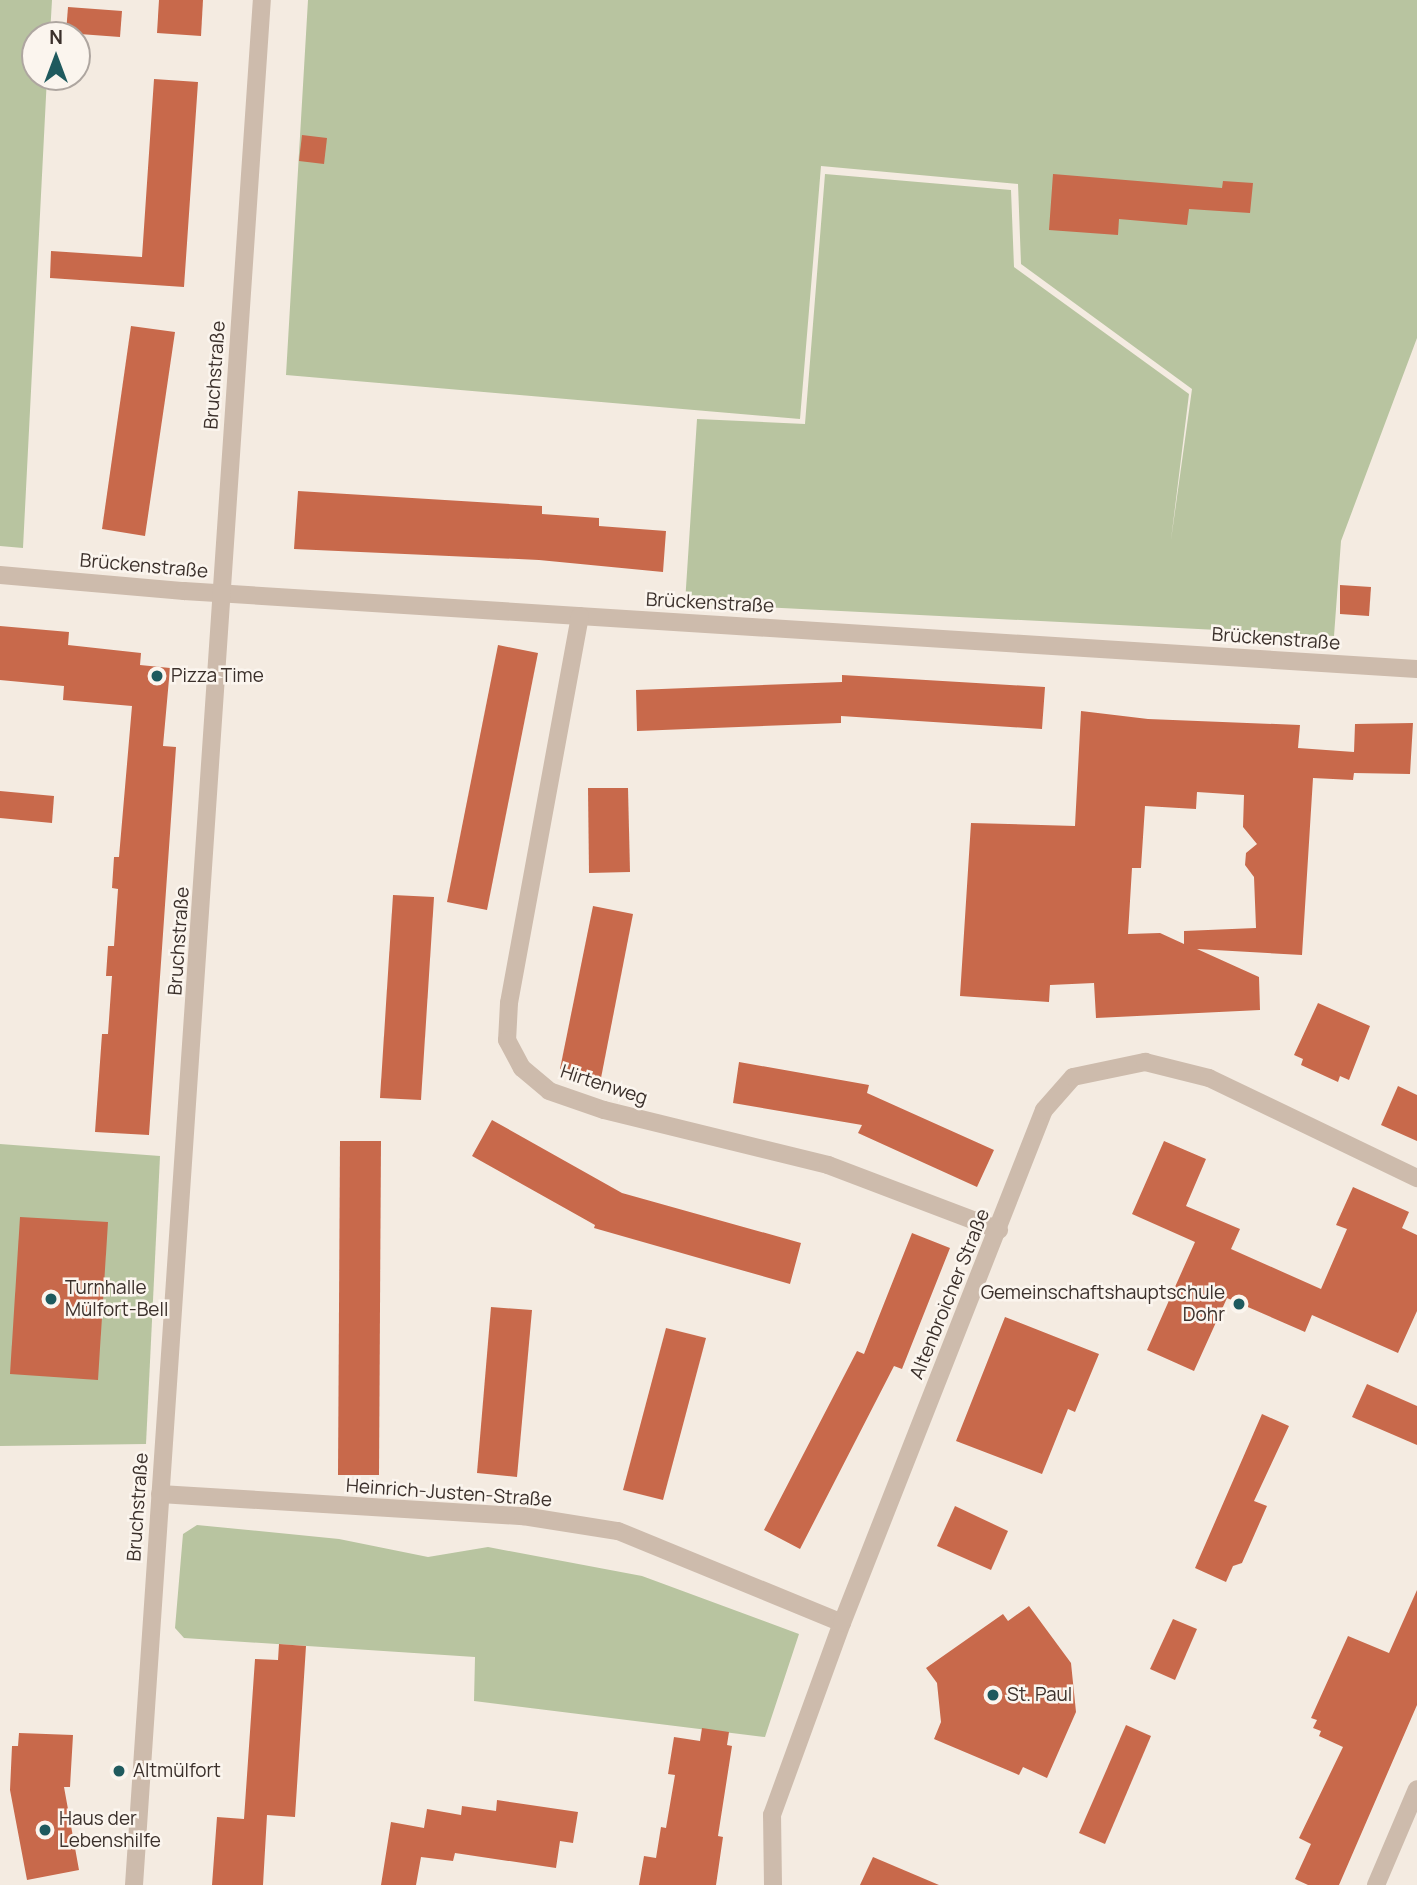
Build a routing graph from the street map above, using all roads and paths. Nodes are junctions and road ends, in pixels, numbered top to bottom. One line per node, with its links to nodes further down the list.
1 (262, 0): 3 (street, Bruchstraße)
2 (0, 575): 3 (street, Brückenstraße)
3 (221, 593): 4 (street, Brückenstraße); 8 (street, Bruchstraße)
4 (580, 616): 5 (street, Brückenstraße); 7 (street, Hirtenweg)
5 (1417, 669)
6 (1417, 1178): 7 (street, Altenbroicher Straße)
7 (999, 1230): 9 (street, Altenbroicher Straße)
8 (160, 1494): 9 (street, Heinrich-Justen-Straße); 11 (street, Bruchstraße)
9 (842, 1623): 12 (street, Altenbroicher Straße)
10 (1417, 1789): 13 (street)
11 (134, 1885)
12 (773, 1885)
13 (1376, 1885)

